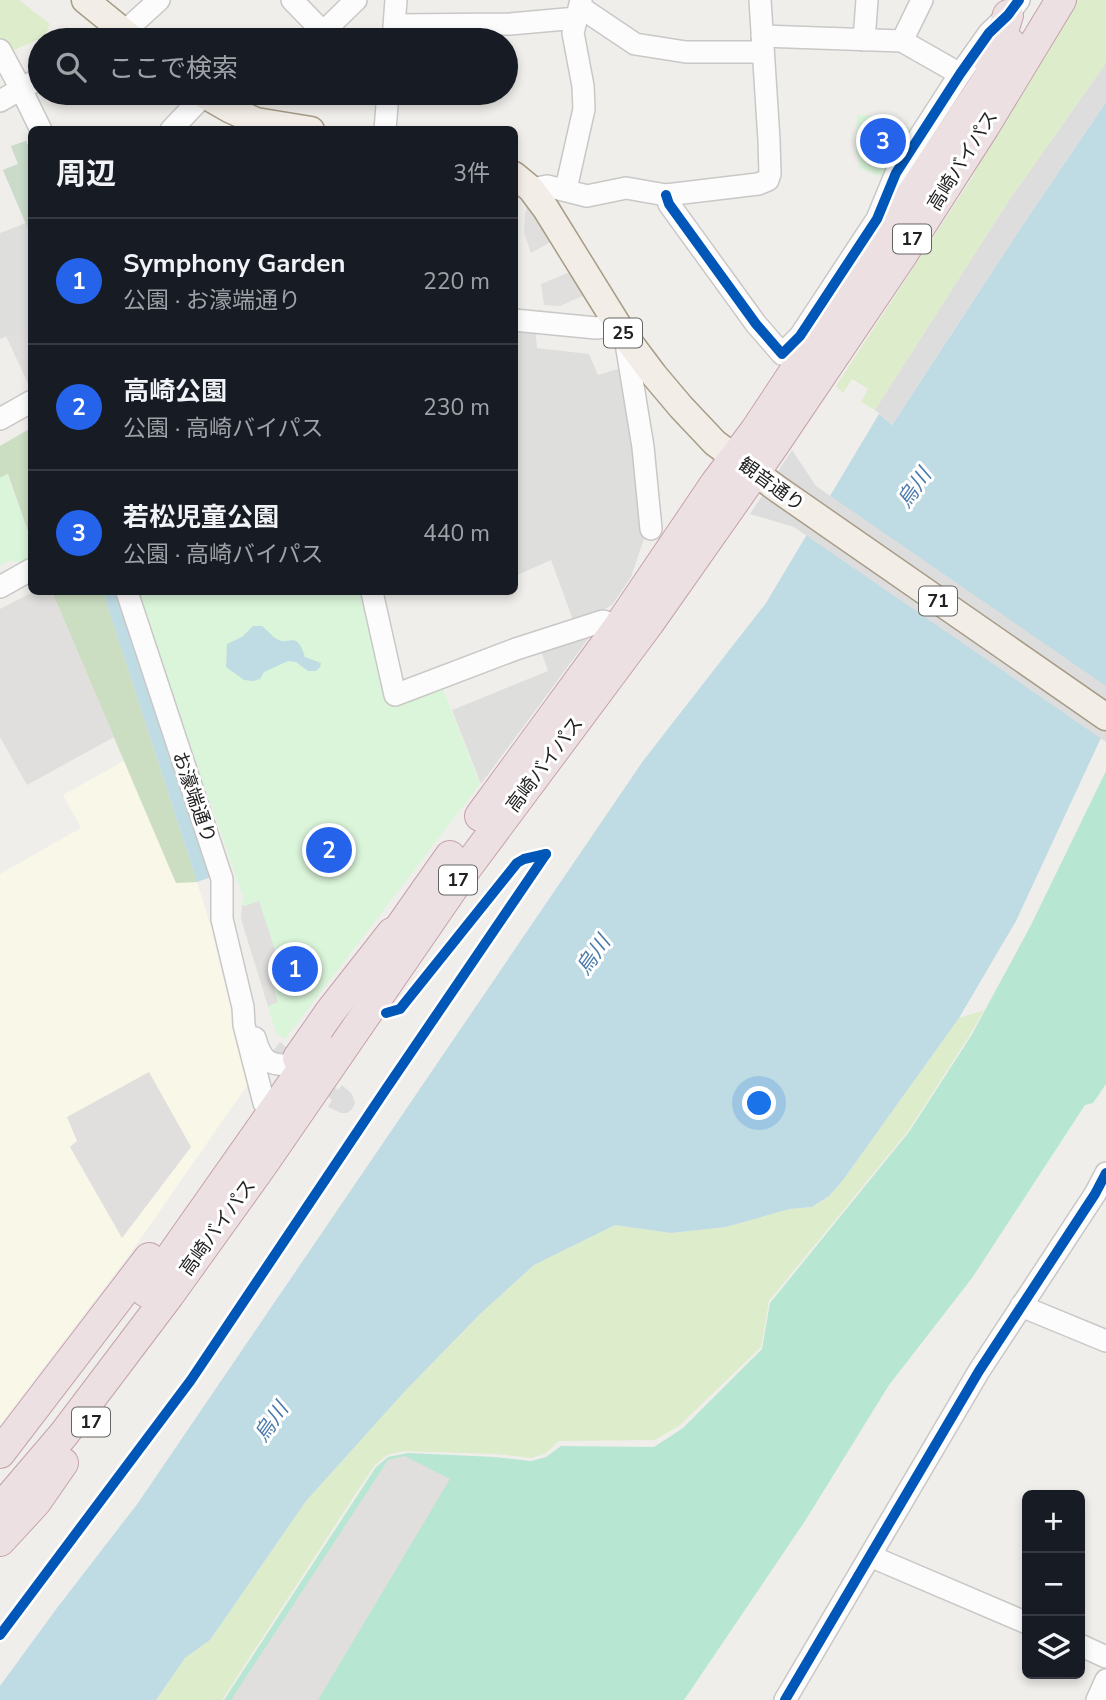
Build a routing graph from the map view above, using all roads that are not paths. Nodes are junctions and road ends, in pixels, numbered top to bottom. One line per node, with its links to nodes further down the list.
1 (85, 0): 13 (main road)
2 (159, 0): 14 (street)
3 (292, 0): 15 (street)
4 (356, 0): 16 (street)
5 (396, 0): 17 (street)
6 (760, 0): 21 (street)
7 (867, 0): 19 (street)
8 (922, 0): 20 (street)
9 (1040, 0): 39 (highway, 高崎バイパス / 17)
10 (1061, 0): 44 (highway, 高崎バイパス / 17)
11 (580, 8): 18 (street); 21 (street); 37 (street)
12 (1013, 8): 23 (street); 39 (highway)
13 (112, 28)
14 (132, 28)
15 (312, 28)
16 (328, 28)
17 (394, 28)
18 (452, 28)
19 (864, 40): 20 (street); 21 (street)
20 (902, 41): 23 (street)
21 (762, 44): 38 (street)
22 (0, 50): 25 (street)
23 (960, 74): 38 (street)
24 (28, 85): 25 (street)
25 (21, 89): 26 (street); 27 (street)
26 (0, 100)
27 (28, 103)
28 (29, 105): 33 (street)
29 (193, 105): 34 (street)
30 (242, 105): 32 (main road)
31 (387, 105): 35 (street)
32 (256, 125)
33 (39, 126)
34 (174, 126)
35 (385, 126)
36 (523, 182): 37 (street); 41 (main road, 観音通り / 25)
37 (563, 189): 38 (street)
38 (666, 195)
39 (883, 239): 44 (highway, 高崎バイパス / 17)
40 (518, 320): 41 (street)
41 (621, 330): 44 (main road, 観音通り / 25); 45 (street)
42 (28, 403): 43 (street)
43 (0, 419)
44 (754, 471): 50 (highway, 高崎バイパス / 17); 51 (main road, 観音通り / 71); 58 (highway, 高崎バイパス / 17)
45 (651, 529)
46 (28, 571): 47 (street)
47 (0, 587)
48 (128, 595): 53 (street, お濠端通り)
49 (373, 595): 50 (street)
50 (619, 626): 52 (highway, 高崎バイパス / 17)
51 (1106, 717)
52 (419, 900): 54 (highway, 17); 62 (highway, 高崎バイパス / 17)
53 (243, 1007): 54 (street); 55 (street)
54 (293, 1065): 55 (highway, 17)
55 (264, 1103): 61 (highway, 17)
56 (1106, 1173): 57 (street)
57 (1102, 1195): 59 (street)
58 (169, 1295): 63 (highway, 高崎バイパス / 17); 64 (highway, 17)
59 (1021, 1306): 60 (street); 65 (street)
60 (1106, 1341)
61 (0, 1453)
62 (0, 1481)
63 (0, 1510)
64 (0, 1541)
65 (870, 1556): 66 (street); 70 (street)
66 (1022, 1621)
67 (1085, 1647): 68 (street)
68 (1106, 1657)
69 (1106, 1680): 71 (street)
70 (785, 1700)
71 (1097, 1700)

